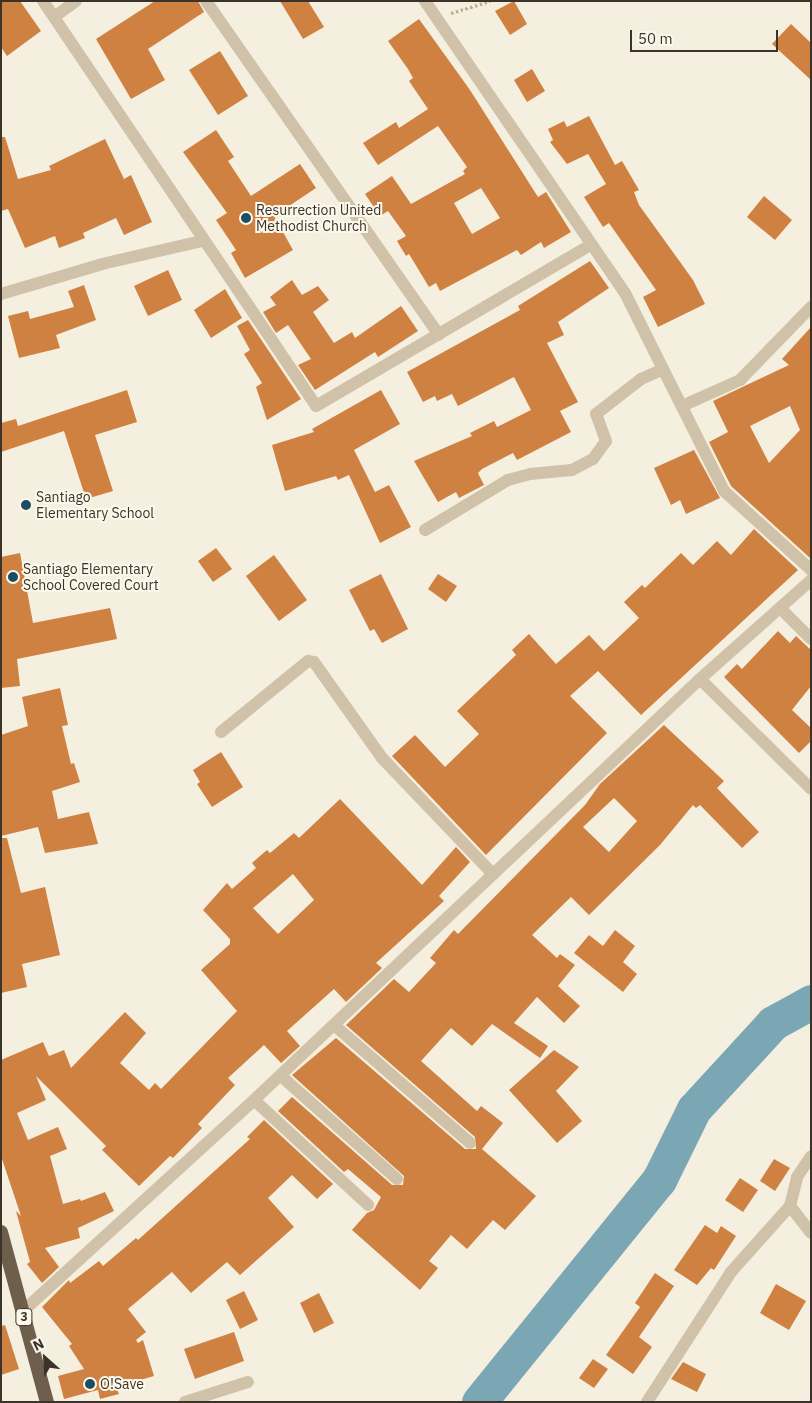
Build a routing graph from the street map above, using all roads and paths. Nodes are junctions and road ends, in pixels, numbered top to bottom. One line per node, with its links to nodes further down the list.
1 (43, 1): 6 (street)
2 (76, 1): 6 (street)
3 (206, 1): 12 (street)
4 (426, 1): 7 (street)
5 (490, 1): 7 (path)
6 (54, 17): 8 (street)
7 (436, 17): 9 (street)
8 (202, 242): 10 (street); 12 (street)
9 (590, 245): 12 (street); 13 (street)
10 (1, 294)
11 (811, 307): 14 (street)
12 (438, 335)
13 (663, 369): 14 (street); 15 (street)
14 (682, 406): 16 (street)
15 (425, 530)
16 (811, 570)
17 (811, 580): 18 (street)
18 (780, 608): 19 (street); 20 (street)
19 (811, 639)
20 (700, 679): 22 (street); 23 (street)
21 (221, 732): 23 (street)
22 (811, 789)
23 (493, 874): 24 (street)
24 (334, 1025): 25 (street); 27 (street)
25 (280, 1076): 26 (street); 29 (street)
26 (254, 1100): 30 (street); 34 (street)
27 (470, 1143)
28 (811, 1156): 31 (street)
29 (397, 1179)
30 (368, 1205)
31 (790, 1206): 33 (street); 38 (street)
32 (1, 1232): 34 (highway, 3)
33 (811, 1233)
34 (22, 1312): 36 (highway, 3)
35 (248, 1382): 37 (street)
36 (47, 1402)
37 (185, 1402)
38 (647, 1402)

